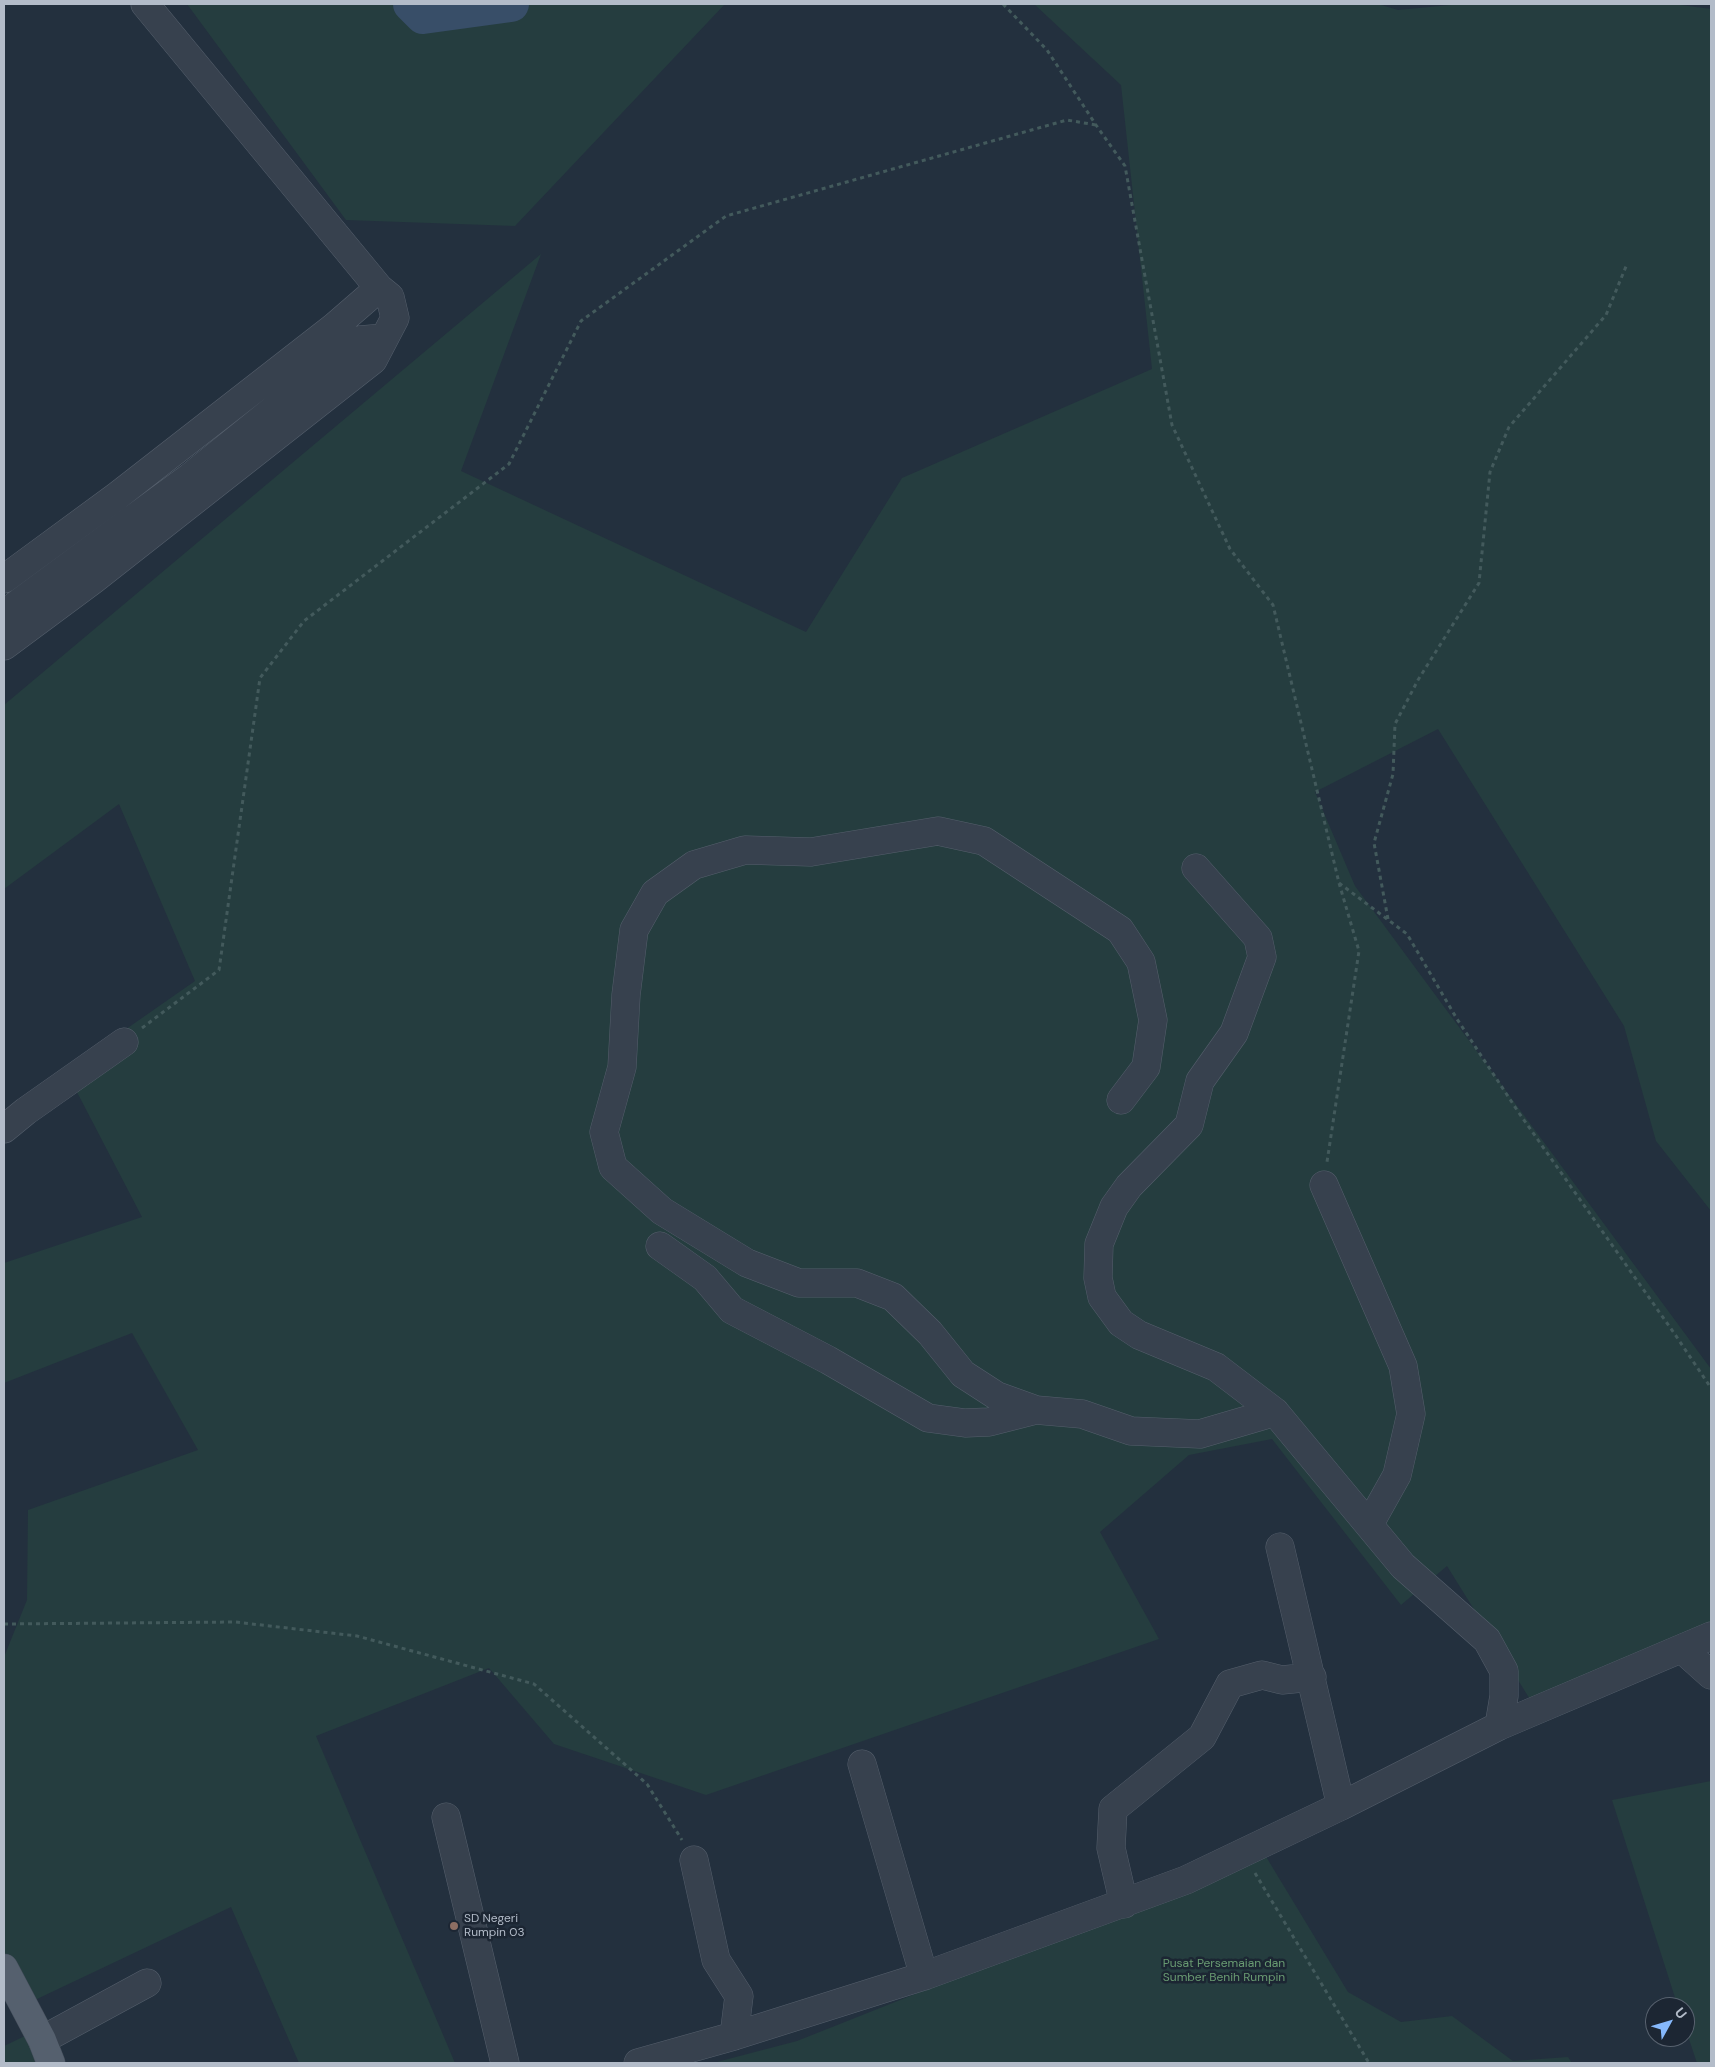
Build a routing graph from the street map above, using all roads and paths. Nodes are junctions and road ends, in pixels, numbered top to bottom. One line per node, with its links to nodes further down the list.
1 (145, 4): 5 (street)
2 (1003, 4): 3 (path)
3 (1096, 125): 11 (path); 13 (path)
4 (1627, 264): 12 (path)
5 (379, 288): 6 (street); 7 (street)
6 (384, 338): 8 (street); 9 (street)
7 (4, 579)
8 (4, 614)
9 (4, 646)
10 (1196, 868): 20 (street)
11 (1339, 883): 12 (path); 16 (path)
12 (1388, 919): 18 (path)
13 (124, 1042): 15 (street)
14 (1121, 1100): 19 (street)
15 (4, 1128)
16 (1324, 1185): 21 (street)
17 (660, 1246): 19 (street)
18 (1711, 1388)
19 (1036, 1410): 20 (street)
20 (1275, 1412): 21 (street)
21 (1369, 1525): 28 (street)
22 (1280, 1547): 27 (street)
23 (4, 1624): 33 (path)
24 (1711, 1636): 25 (street)
25 (1682, 1649): 26 (street); 28 (street)
26 (1711, 1675)
27 (1312, 1677): 30 (street); 34 (street)
28 (1499, 1726): 30 (street)
29 (862, 1764): 36 (street)
30 (1341, 1806): 32 (street)
31 (446, 1817): 40 (street)
32 (1243, 1853): 34 (street); 42 (path)
33 (694, 1860): 38 (street)
34 (1124, 1904): 36 (street)
35 (4, 1968): 39 (main road)
36 (924, 1976): 38 (street)
37 (147, 1983): 39 (street)
38 (734, 2036): 41 (street)
39 (47, 2052)
40 (506, 2063)
41 (638, 2063)
42 (1369, 2063)

